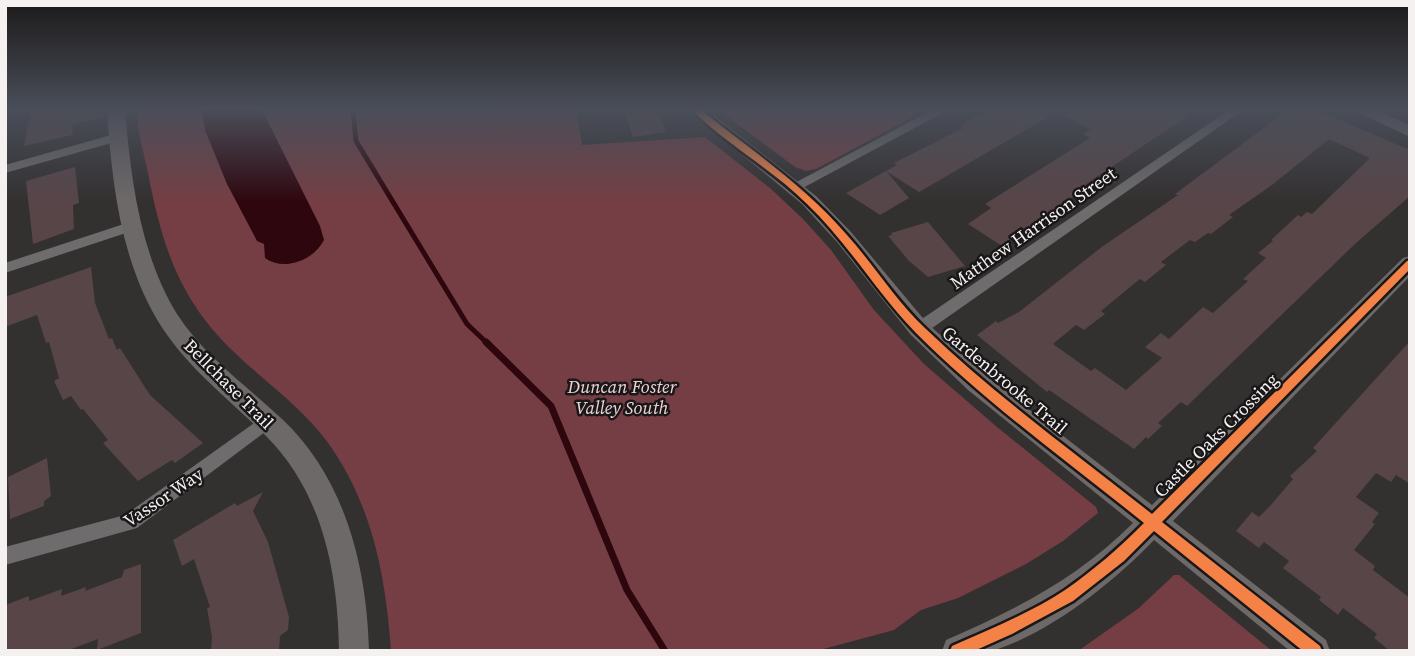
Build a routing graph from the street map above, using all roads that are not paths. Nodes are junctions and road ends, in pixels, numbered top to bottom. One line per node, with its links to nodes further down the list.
1 (105, 141): 6 (street)
2 (119, 141): 8 (street, Bellchase Trail)
3 (735, 141): 7 (street, Gardenbrooke Trail)
4 (881, 141): 7 (street)
5 (1193, 141): 11 (street, Matthew Harrison Street)
6 (5, 169)
7 (794, 187): 11 (street, Gardenbrooke Trail)
8 (133, 226): 10 (street); 12 (street, Bellchase Trail)
9 (1410, 264): 13 (street, Castle Oaks Crossing)
10 (5, 268)
11 (919, 329): 13 (street, Gardenbrooke Trail)
12 (267, 421): 14 (street, Vassor Way); 15 (street, Bellchase Trail)
13 (1153, 522): 16 (street, Castle Oaks Crossing); 17 (street, Gardenbrooke Trail)
14 (5, 556)
15 (354, 651)
16 (957, 651)
17 (1315, 651)

